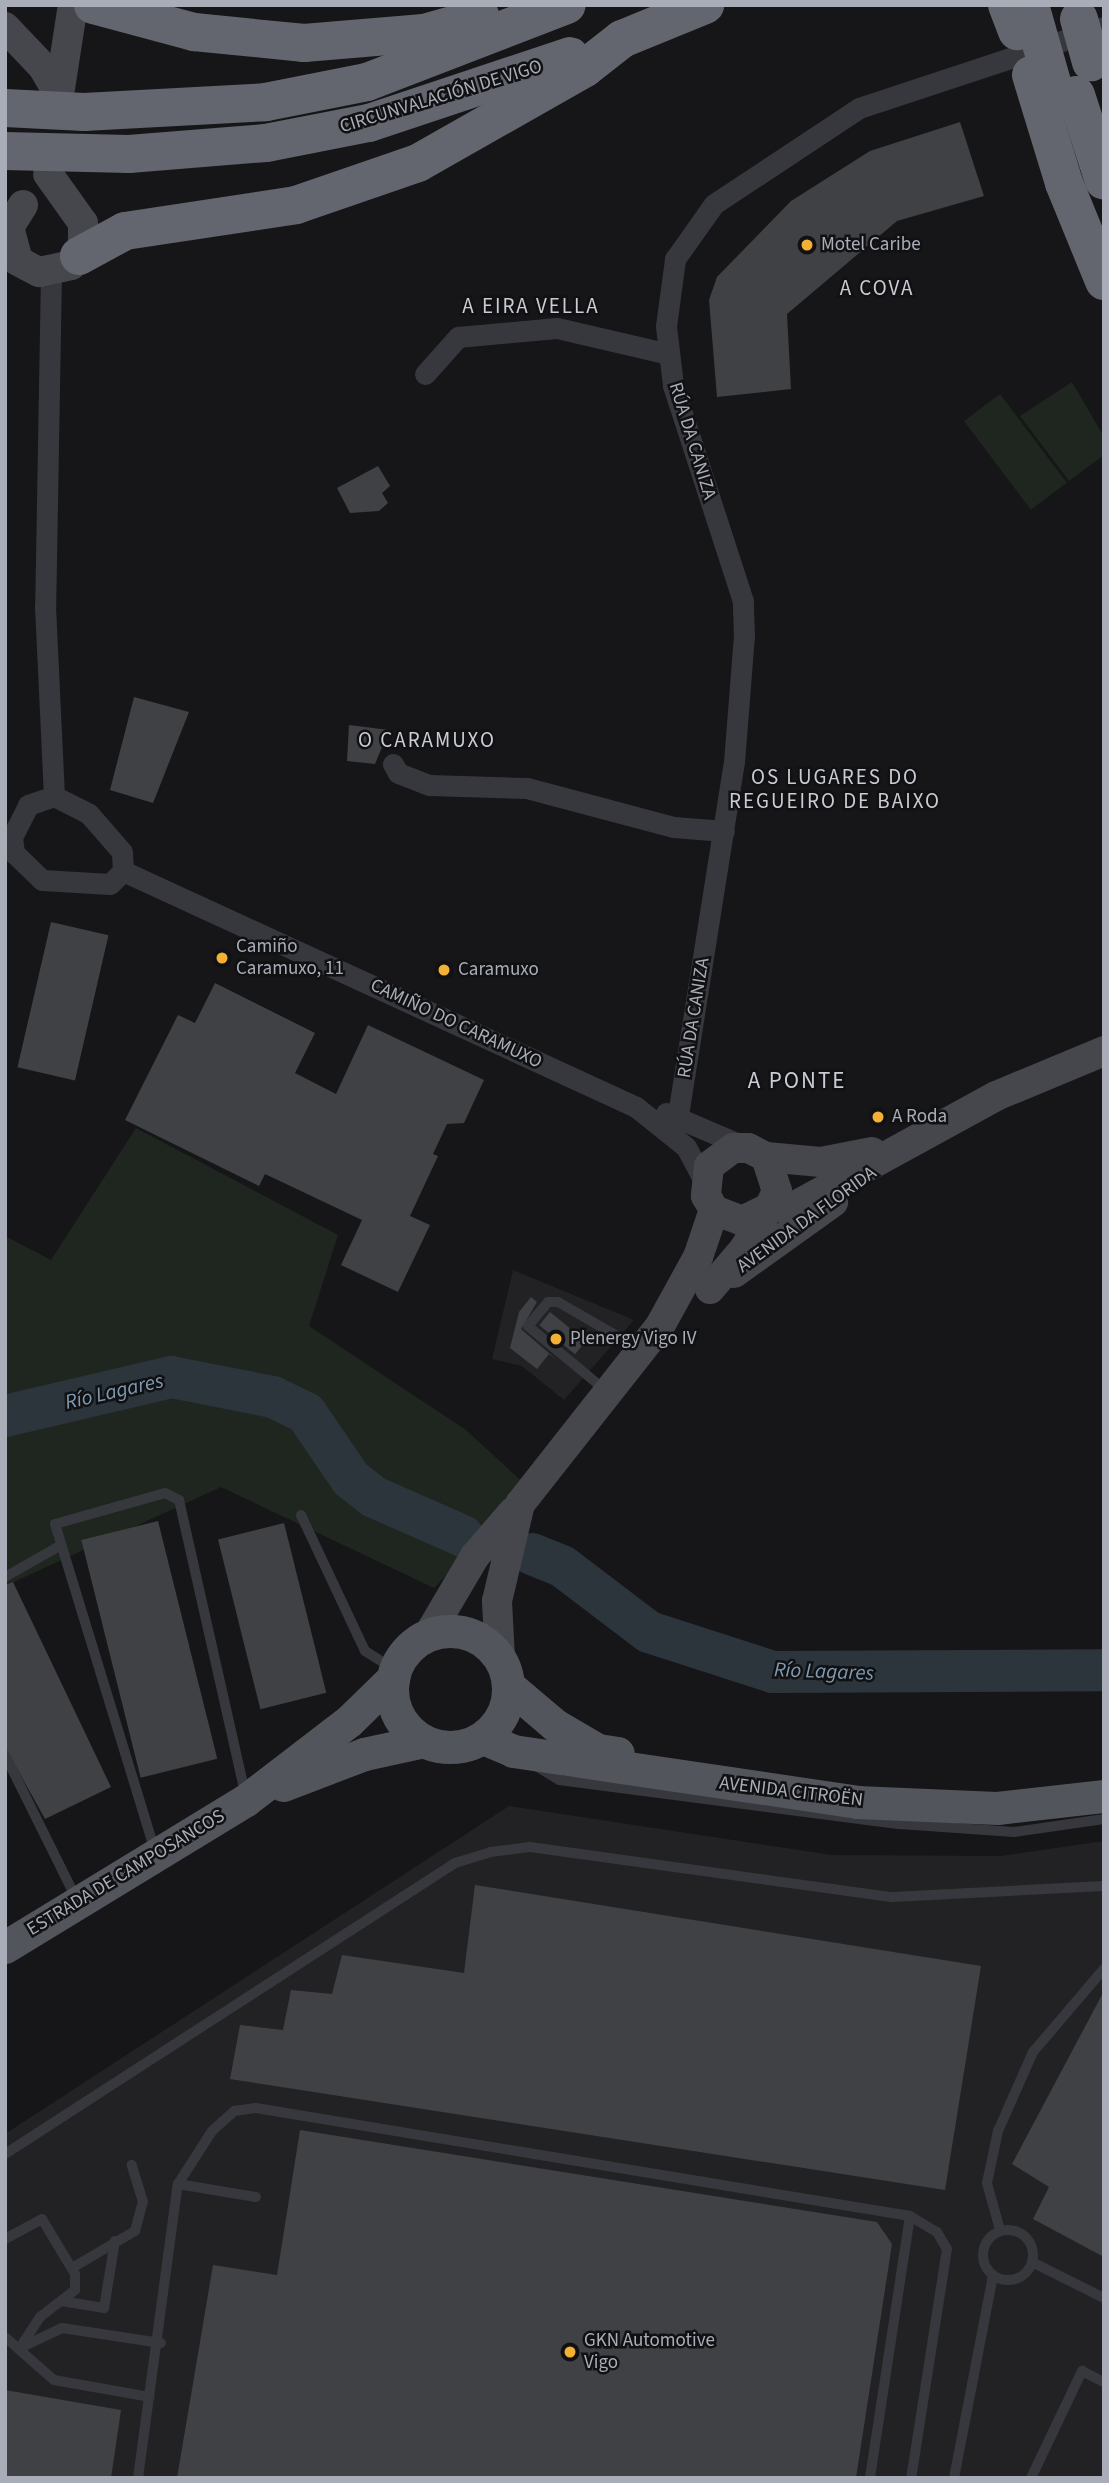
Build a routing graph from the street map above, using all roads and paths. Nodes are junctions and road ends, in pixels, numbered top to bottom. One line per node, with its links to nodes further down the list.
1 (73, 5): 8 (main road)
2 (93, 5): 3 (highway)
3 (516, 5)
4 (567, 5): 11 (highway, CIRCUNVALACIÓN DE VIGO)
5 (705, 5): 9 (highway)
6 (1018, 14): 15 (highway, bridge); 15 (highway)
7 (1080, 24): 10 (highway); 13 (highway); 20 (street, RÚA DA CANIZA)
8 (5, 27)
9 (622, 38): 12 (highway, CIRCUNVALACIÓN DE VIGO); 17 (highway)
10 (1104, 104)
11 (5, 108)
12 (5, 151)
13 (1104, 181)
14 (20, 205): 16 (main road); 17 (main road)
15 (1092, 230): 18 (highway); 19 (main road)
16 (8, 248): 17 (main road)
17 (65, 265): 23 (street)
18 (1104, 281)
19 (1104, 304)
20 (669, 354): 21 (street); 24 (street, RÚA DA CANIZA)
21 (425, 374)
22 (393, 764): 24 (street)
23 (54, 796): 25 (street); 26 (street)
24 (724, 831): 29 (street, RÚA DA CANIZA)
25 (9, 855): 26 (street)
26 (123, 871): 28 (street, CAMIÑO DO CARAMUXO)
27 (1104, 1051): 30 (main road, AVENIDA DA FLORIDA)
28 (636, 1107): 29 (street, CAMIÑO DO CARAMUXO); 32 (street, CAMIÑO DO CARAMUXO)
29 (678, 1115): 31 (street, CAMIÑO DO CARAMUXO)
30 (900, 1147): 31 (main road, AVENIDA DA FLORIDA); 33 (main road, AVENIDA DA FLORIDA); 35 (main road, AVENIDA DA FLORIDA)
31 (757, 1153): 32 (main road); 33 (main road)
32 (704, 1181): 34 (main road)
33 (769, 1208): 34 (main road); 35 (main road, AVENIDA DA FLORIDA)
34 (715, 1210): 36 (main road, AVENIDA DA FLORIDA)
35 (710, 1289): 36 (main road, AVENIDA DA FLORIDA)
36 (660, 1326): 37 (main road, AVENIDA DA FLORIDA)
37 (640, 1350): 38 (main road, AVENIDA DA FLORIDA); 38 (lane)
38 (605, 1390): 41 (main road, AVENIDA DA FLORIDA)
39 (301, 1515): 45 (lane)
40 (61, 1545): 42 (lane); 52 (lane); 54 (lane)
41 (489, 1559): 43 (main road, AVENIDA DA FLORIDA); 44 (main road, AVENIDA DA FLORIDA)
42 (5, 1577)
43 (429, 1634): 44 (main road); 45 (main road)
44 (504, 1672): 46 (main road); 50 (main road)
45 (394, 1674): 47 (main road); 52 (main road, ESTRADA DE CAMPOSANCOS)
46 (482, 1738): 47 (main road); 48 (main road, AVENIDA CITROËN)
47 (424, 1741): 52 (main road, ESTRADA DE CAMPOSANCOS)
48 (513, 1751): 51 (main road, AVENIDA CITROËN); 53 (lane)
49 (5, 1755): 56 (lane)
50 (1104, 1774)
51 (1104, 1796)
52 (246, 1800): 54 (main road, ESTRADA DE CAMPOSANCOS)
53 (1104, 1819)
54 (156, 1854): 56 (main road, ESTRADA DE CAMPOSANCOS)
55 (1104, 1886): 59 (lane)
56 (78, 1901): 57 (main road, ESTRADA DE CAMPOSANCOS)
57 (5, 1948)
58 (1104, 1969): 64 (lane)
59 (5, 2154)
60 (132, 2165): 66 (lane)
61 (178, 2185): 62 (lane); 63 (lane); 73 (lane)
62 (256, 2197)
63 (910, 2216): 79 (lane); 80 (lane)
64 (1000, 2230): 67 (lane); 69 (lane)
65 (5, 2239): 68 (lane)
66 (115, 2241): 68 (lane); 71 (lane)
67 (1032, 2262): 69 (lane); 70 (lane)
68 (72, 2268): 71 (lane)
69 (993, 2275): 81 (lane)
70 (1104, 2298)
71 (61, 2301): 75 (lane)
72 (5, 2337): 75 (lane)
73 (161, 2343): 75 (lane); 77 (lane)
74 (5, 2345): 75 (lane)
75 (20, 2348): 77 (lane)
76 (1104, 2382): 82 (lane)
77 (150, 2397): 78 (lane)
78 (138, 2478)
79 (870, 2478)
80 (911, 2478)
81 (954, 2478)
82 (1031, 2478)

